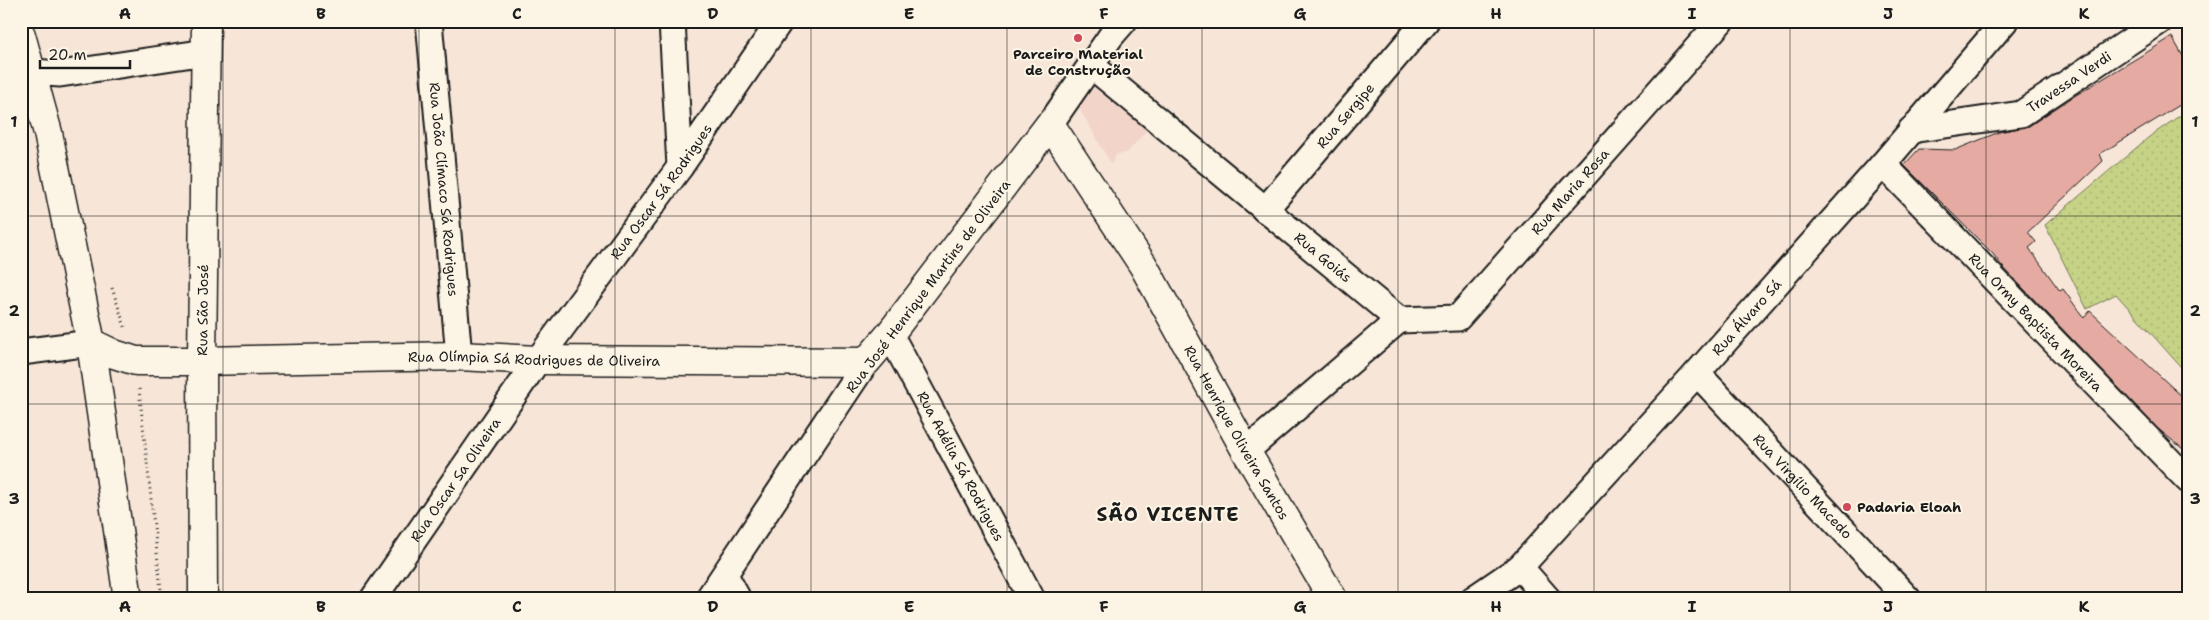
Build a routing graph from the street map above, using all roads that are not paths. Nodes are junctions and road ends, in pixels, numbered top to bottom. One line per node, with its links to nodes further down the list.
1 (206, 21): 11 (street, Rua São José)
2 (429, 21): 23 (street, Rua João Clímaco Sá Rodrigues)
3 (672, 21): 17 (street)
4 (780, 21): 17 (street, Rua Oscar Sá Rodrigues)
5 (1426, 21): 18 (street, Rua Sergipe)
6 (1721, 21): 19 (street, Rua Maria Rosa)
7 (2005, 21): 15 (street, Rua Álvaro Sá)
8 (2160, 21): 15 (street, Travessa Verdi)
9 (1116, 26): 12 (street)
10 (21, 35): 13 (street)
11 (206, 52): 13 (street); 25 (street, Rua São José)
12 (1092, 66): 14 (street); 18 (street, Rua Goiás)
13 (27, 73): 21 (street)
14 (1050, 124): 20 (street, Rua José Henrique Martins de Oliveira); 28 (street, Rua Henrique Oliveira Santos)
15 (1911, 130): 16 (street, Rua Álvaro Sá)
16 (1883, 164): 27 (street, Rua Álvaro Sá); 29 (street, Rua Ormy Baptista Moreira)
17 (680, 167): 24 (street, Rua Oscar Sá Rodrigues)
18 (1266, 210): 19 (street, Rua Goiás)
19 (1399, 320): 28 (street)
20 (890, 334): 26 (street, Rua José Henrique Martins de Oliveira); 37 (street, Rua Adélia Sá Rodrigues)
21 (91, 343): 22 (street); 25 (street, Rua Olímpia Sá Rodrigues de Oliveira); 32 (street)
22 (21, 352)
23 (459, 356): 24 (street, Rua Olímpia Sá Rodrigues de Oliveira); 25 (street, Rua Olímpia Sá Rodrigues de Oliveira)
24 (538, 360): 26 (street, Rua Olímpia Sá Rodrigues de Oliveira); 34 (street, Rua Oscar Sa Oliveira)
25 (202, 361): 33 (street, Rua São José)
26 (866, 362): 31 (street, Rua José Henrique Martins de Oliveira)
27 (1697, 373): 30 (street, Rua Álvaro Sá); 41 (street, Rua Virgílio Macedo)
28 (1246, 451): 38 (street, Rua Henrique Oliveira Santos)
29 (2188, 480)
30 (1520, 567): 39 (street, Rua Álvaro Sá); 40 (street)
31 (725, 575): 35 (street, Rua José Henrique Martins de Oliveira); 36 (street)
32 (128, 599)
33 (203, 599)
34 (373, 599)
35 (708, 599)
36 (738, 599)
37 (1032, 599)
38 (1333, 599)
39 (1473, 599)
40 (1548, 599)
41 (1908, 599)

